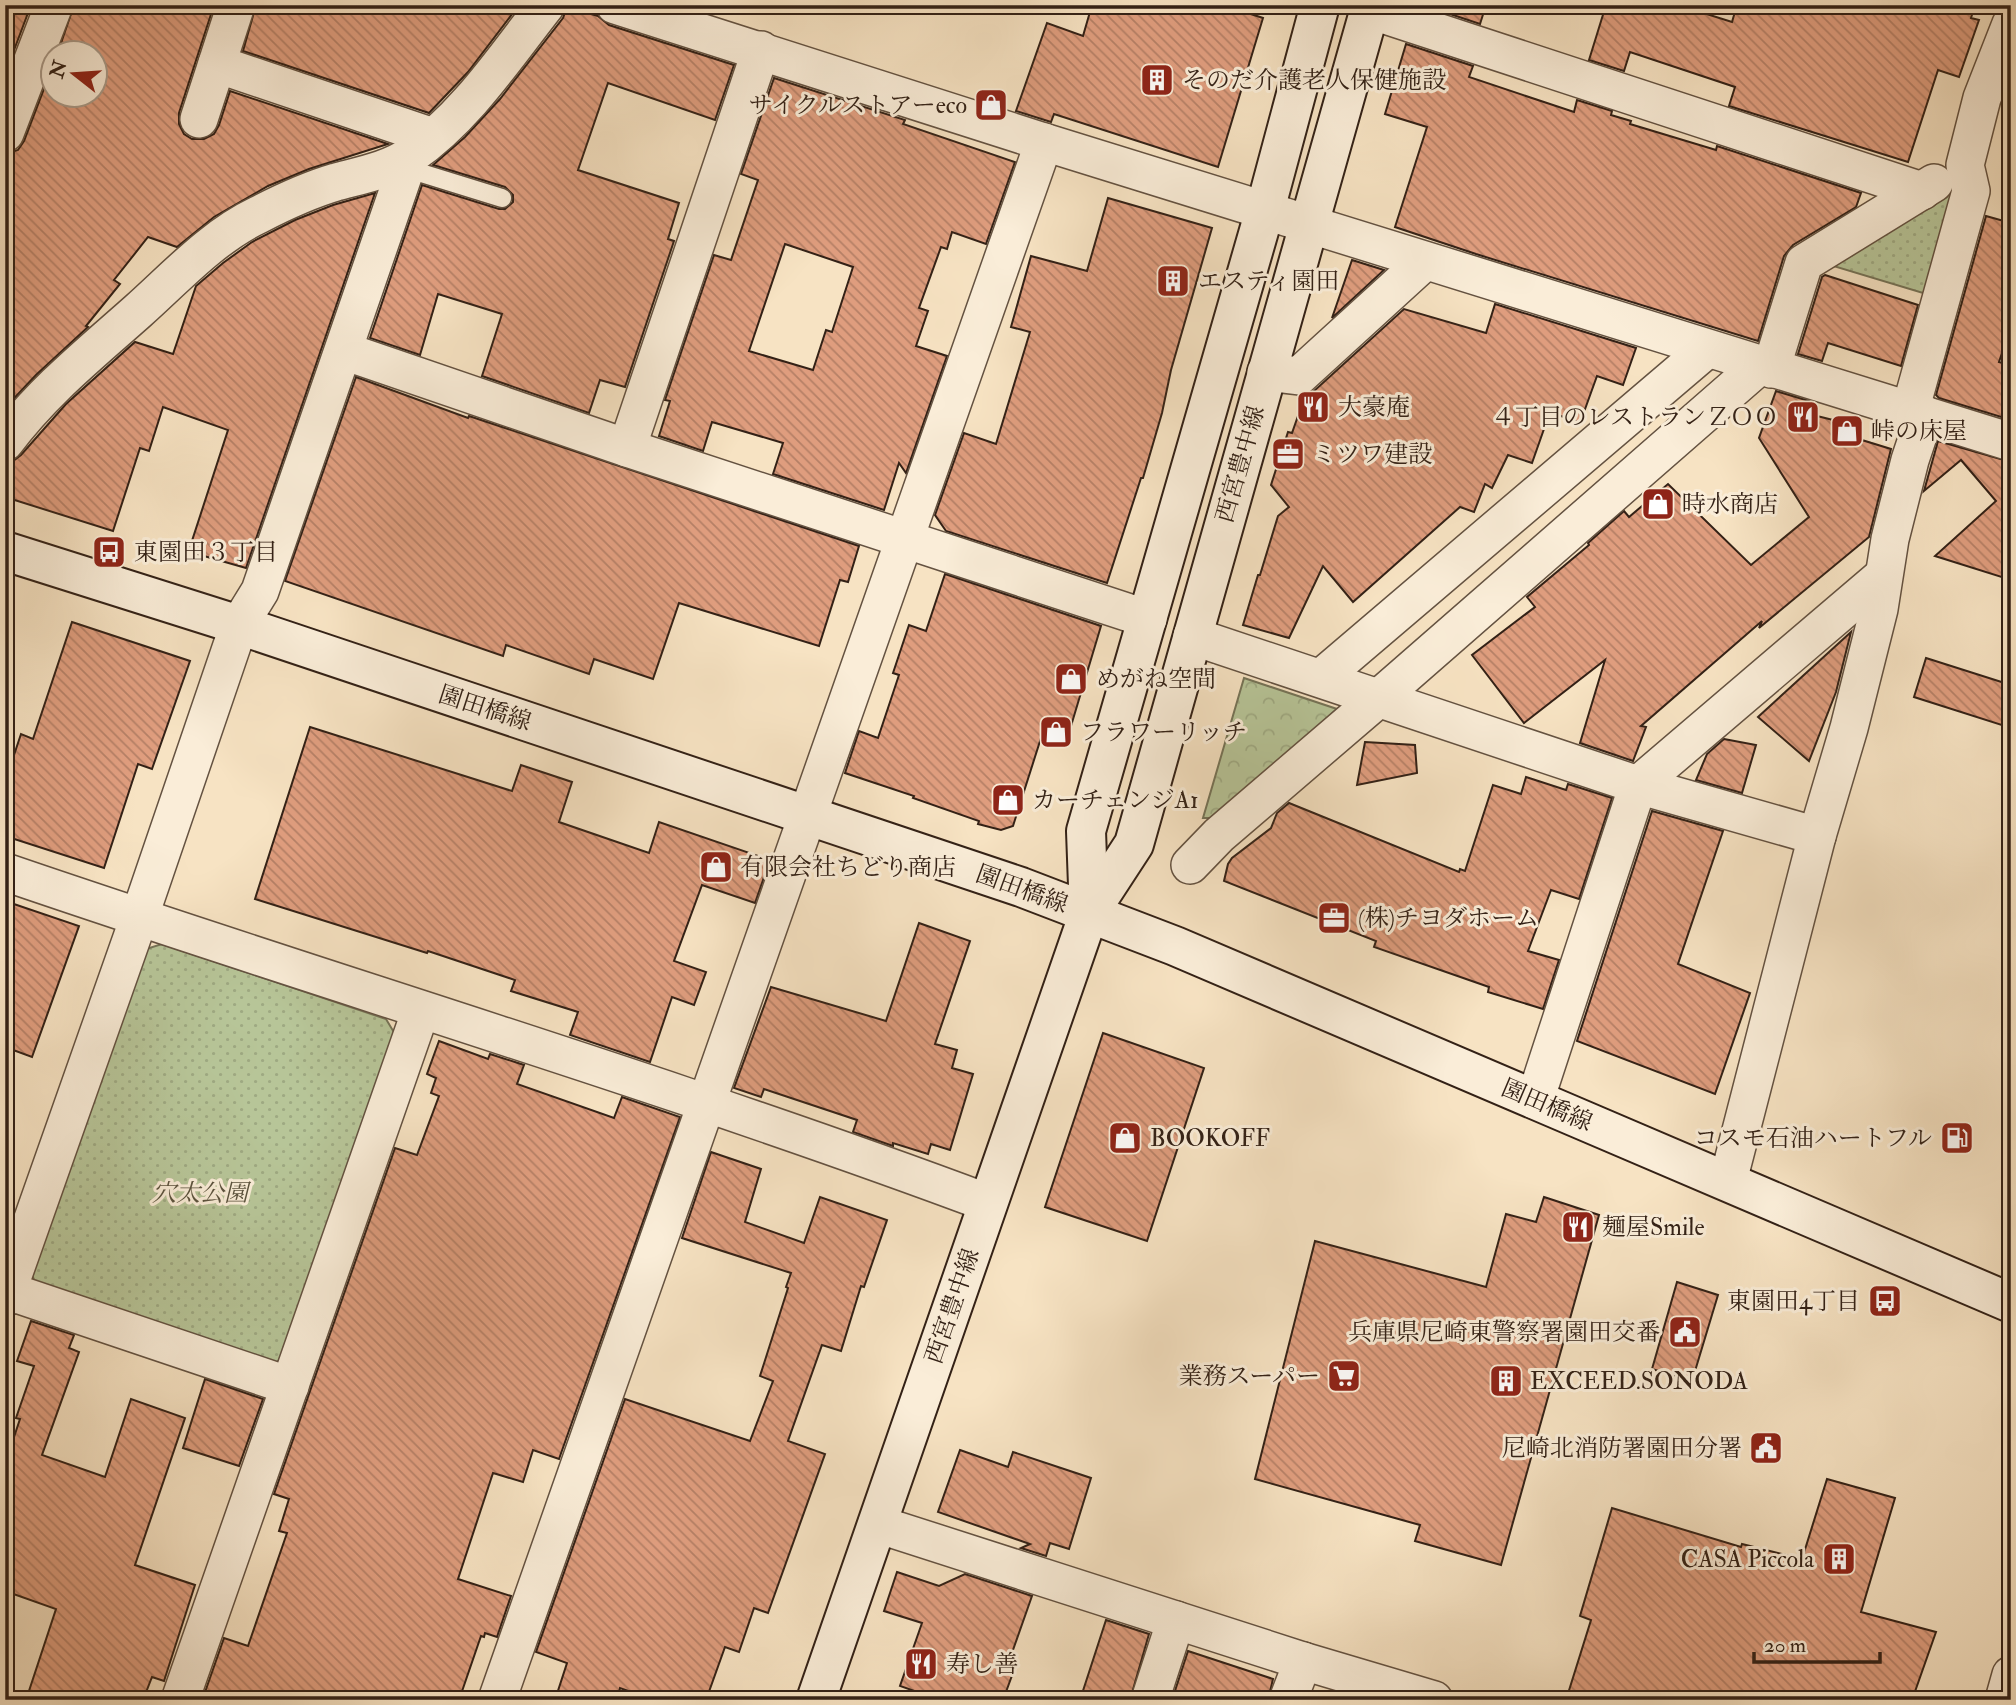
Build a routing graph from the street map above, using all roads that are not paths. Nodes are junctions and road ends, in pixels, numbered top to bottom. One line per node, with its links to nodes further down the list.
1 (54, 5): 11 (street)
2 (236, 5): 9 (street)
3 (546, 5): 13 (street)
4 (615, 5): 8 (street)
5 (1320, 5): 17 (main road, 西宮豊中線)
6 (1370, 8): 15 (street); 18 (main road, 西宮豊中線)
7 (2011, 24): 14 (street)
8 (761, 50): 12 (street); 27 (street)
9 (217, 64): 10 (street); 13 (street)
10 (199, 119)
11 (5, 133)
12 (1045, 142): 17 (street); 29 (street)
13 (416, 154): 16 (lane); 21 (street); 25 (street)
14 (1965, 165): 15 (street); 24 (street)
15 (1922, 191): 22 (street)
16 (502, 198)
17 (1265, 210): 18 (street); 33 (main road, 西宮豊中線)
18 (1310, 224): 19 (street); 23 (main road, 西宮豊中線)
19 (1425, 261): 20 (street); 23 (street)
20 (1707, 349): 22 (street); 28 (street)
21 (344, 351): 27 (street); 34 (street)
22 (1765, 367): 24 (street); 30 (street)
23 (1266, 372): 35 (main road, 西宮豊中線)
24 (1918, 413): 26 (street); 32 (street)
25 (5, 442)
26 (2011, 442)
27 (627, 448): 29 (street)
28 (1521, 508): 30 (street); 36 (street)
29 (905, 540): 33 (street); 39 (street)
30 (1554, 545): 37 (street)
31 (5, 551): 34 (main road, 園田橋線)
32 (1883, 576): 38 (street); 40 (street)
33 (1148, 619): 43 (main road, 西宮豊中線)
34 (239, 625): 39 (main road, 園田橋線); 44 (street)
35 (1192, 636): 36 (street); 43 (main road, 西宮豊中線)
36 (1321, 678): 37 (street)
37 (1380, 697): 38 (street); 41 (street)
38 (1639, 785): 40 (street); 46 (street)
39 (808, 816): 43 (main road, 園田橋線); 47 (street)
40 (1817, 836): 48 (street)
41 (1190, 864)
42 (5, 872): 44 (street)
43 (1088, 913): 46 (main road, 園田橋線); 49 (main road, 西宮豊中線)
44 (139, 918): 45 (street); 50 (street)
45 (421, 1010): 47 (street); 52 (street)
46 (1535, 1100): 48 (main road, 園田橋線)
47 (707, 1103): 49 (street); 58 (street)
48 (1728, 1181): 51 (main road, 園田橋線)
49 (988, 1203): 53 (main road, 西宮豊中線)
50 (7, 1295): 52 (street)
51 (2011, 1303)
52 (290, 1387): 57 (street)
53 (877, 1524): 54 (street); 59 (main road, 西宮豊中線)
54 (1175, 1620): 55 (street); 60 (street)
55 (1303, 1661): 61 (street); 62 (street)
56 (2011, 1675): 63 (street)
57 (180, 1700)
58 (496, 1700)
59 (816, 1700)
60 (1150, 1700)
61 (1288, 1700)
62 (1434, 1700)
63 (2004, 1700)

